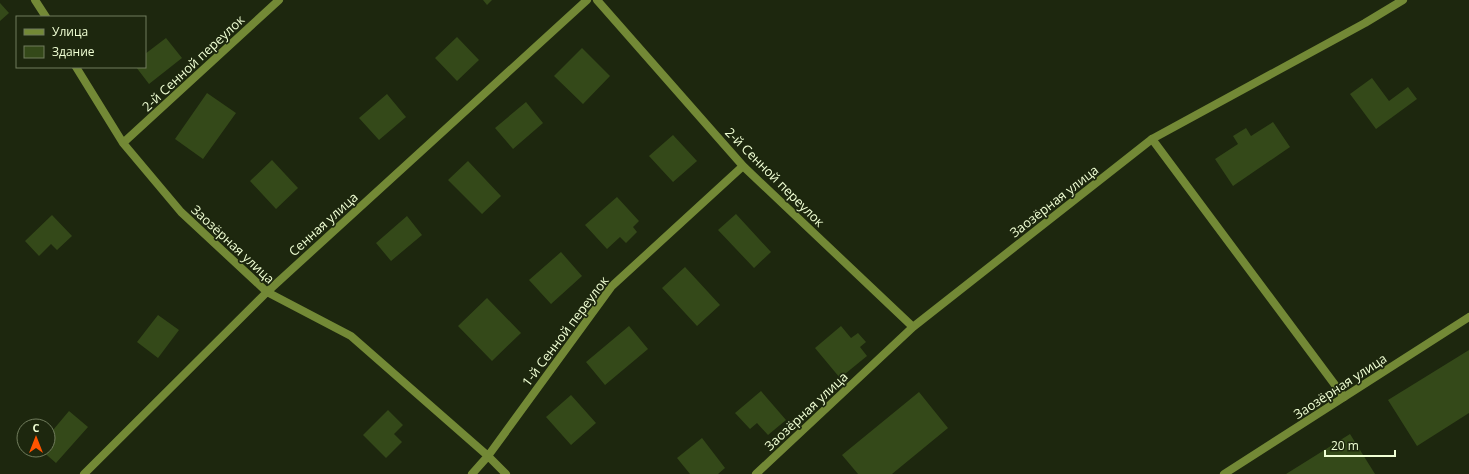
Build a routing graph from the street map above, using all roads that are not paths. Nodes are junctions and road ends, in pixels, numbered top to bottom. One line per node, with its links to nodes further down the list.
1 (35, 0): 6 (street)
2 (279, 0): 9 (street, 2-й Сенной переулок)
3 (587, 0): 11 (street, Сенная улица)
4 (597, 0): 10 (street, 2-й Сенной переулок)
5 (1403, 0): 8 (street, Заозёрная улица)
6 (45, 16)
7 (77, 68): 9 (street, Заозёрная улица)
8 (1152, 139): 13 (street, Заозёрная улица); 14 (street)
9 (123, 144): 11 (street, Заозёрная улица)
10 (744, 166): 13 (street, 2-й Сенной переулок); 15 (street, 1-й Сенной переулок)
11 (267, 292): 15 (street, Заозёрная улица); 16 (street, Сенная улица)
12 (1469, 317): 14 (street, Заозёрная улица)
13 (913, 327): 19 (street, Заозёрная улица)
14 (1344, 397): 20 (street, Заозёрная улица)
15 (488, 456): 17 (street, 1-й Сенной переулок); 18 (street, Заозёрная улица)
16 (84, 474)
17 (472, 474)
18 (506, 474)
19 (756, 474)
20 (1224, 474)

